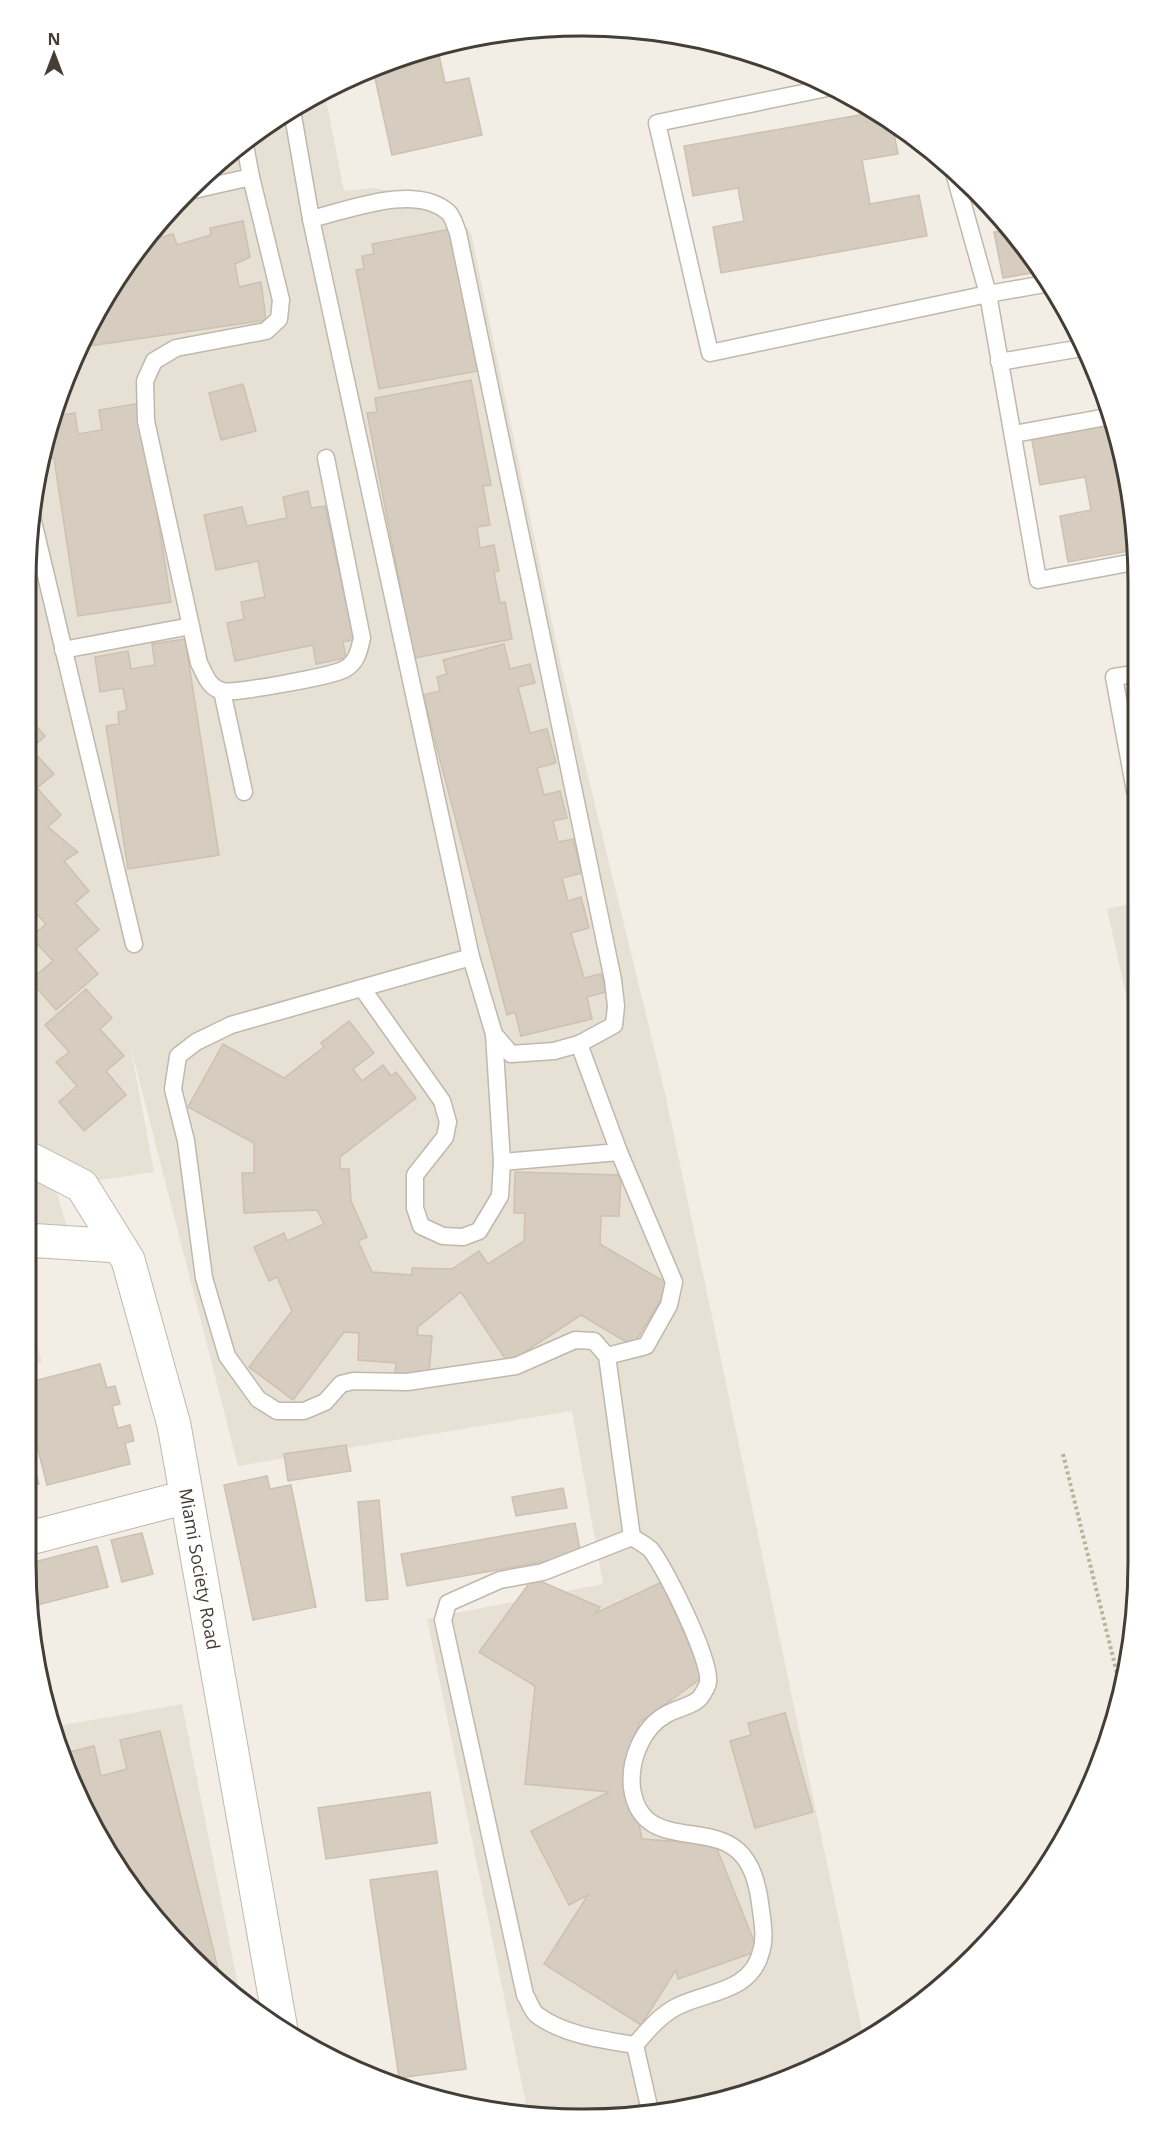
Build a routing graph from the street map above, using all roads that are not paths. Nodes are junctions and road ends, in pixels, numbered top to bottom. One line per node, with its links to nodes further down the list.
1 (818, 90): 9 (lane)
2 (294, 119): 7 (lane)
3 (246, 152): 4 (lane)
4 (251, 177): 6 (lane); 17 (lane)
5 (958, 186): 9 (lane)
6 (205, 187)
7 (311, 219): 24 (lane); 27 (lane)
8 (1040, 285): 9 (lane)
9 (988, 294): 11 (lane)
10 (1076, 349): 11 (lane)
11 (999, 362): 13 (lane)
12 (1102, 418): 13 (lane)
13 (1014, 434): 16 (lane)
14 (326, 458): 20 (lane)
15 (38, 540): 18 (lane)
16 (1127, 563)
17 (191, 626): 18 (lane); 20 (lane)
18 (63, 650): 23 (lane)
19 (1128, 675): 21 (lane)
20 (222, 691): 22 (lane)
21 (1128, 752)
22 (244, 792)
23 (134, 944)
24 (471, 957): 25 (lane); 26 (lane)
25 (362, 988): 30 (lane); 33 (lane)
26 (494, 1034): 27 (lane); 30 (lane)
27 (579, 1044): 28 (lane)
28 (619, 1152): 30 (lane); 33 (lane)
29 (36, 1162): 32 (street, Miami Society Road)
30 (502, 1162)
31 (36, 1241): 32 (street)
32 (119, 1246): 34 (street, Miami Society Road)
33 (607, 1356): 36 (lane)
34 (186, 1497): 35 (street); 37 (street, Miami Society Road)
35 (36, 1536)
36 (632, 1537): 38 (lane); 38 (lane)
37 (279, 2017)
38 (635, 2045): 39 (lane)
39 (649, 2105)

